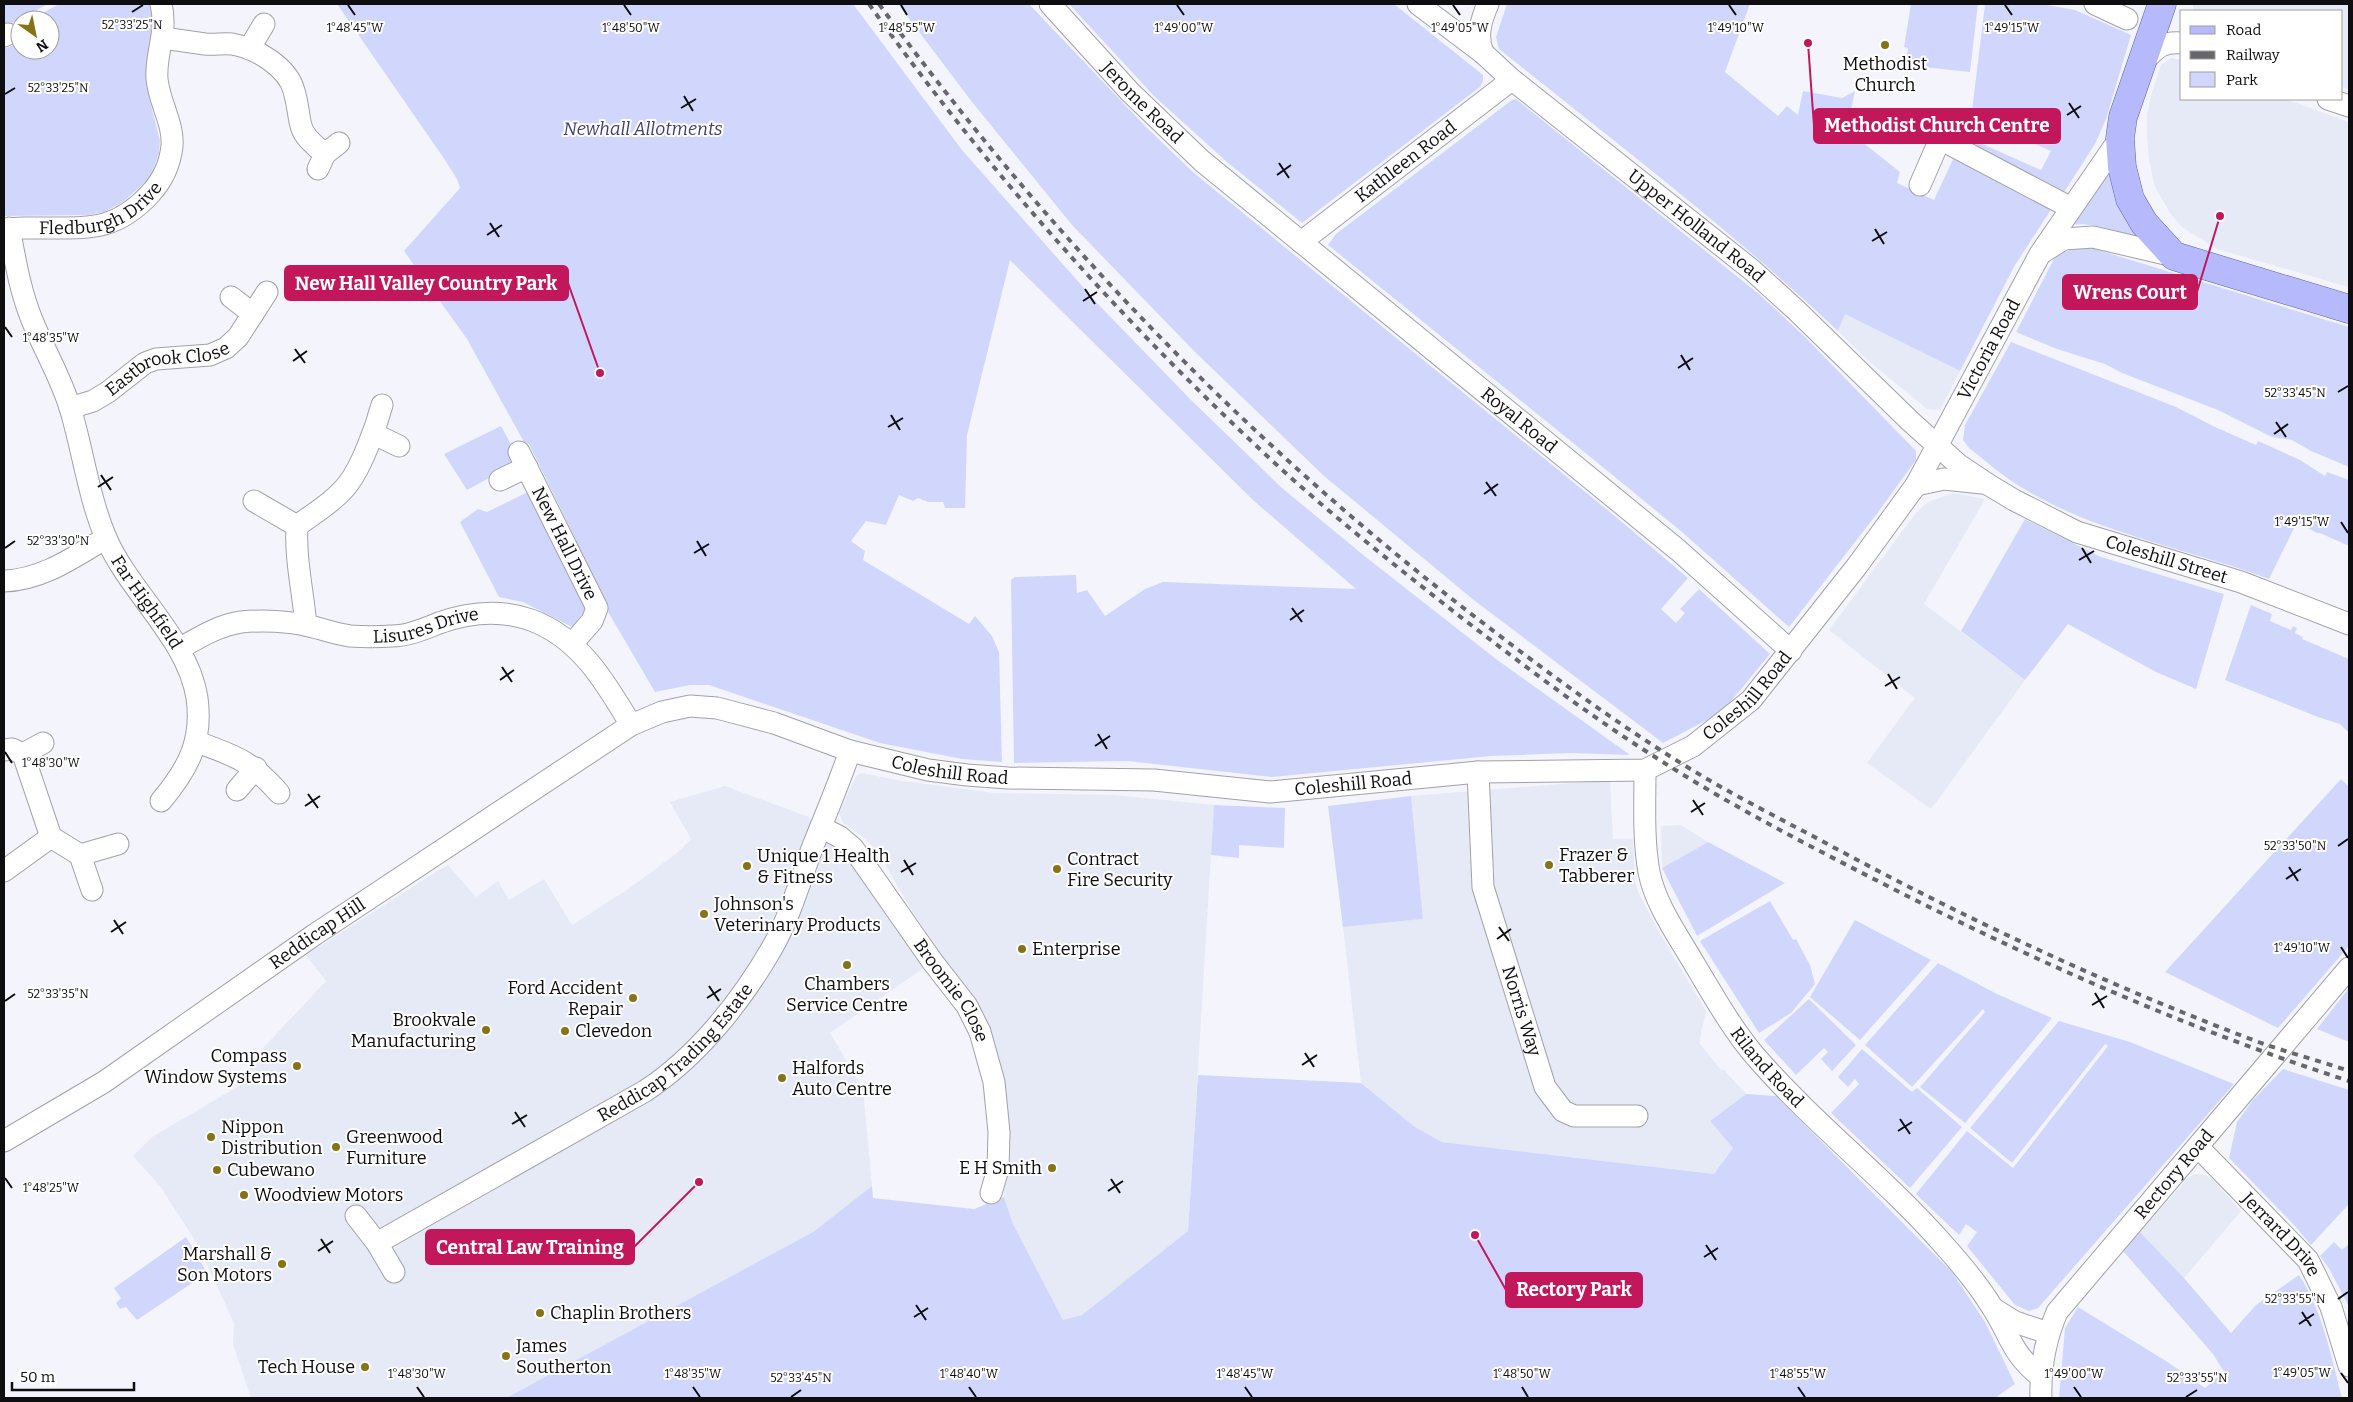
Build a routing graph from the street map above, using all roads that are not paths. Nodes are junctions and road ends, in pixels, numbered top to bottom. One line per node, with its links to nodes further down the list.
1 (161, 4): 10 (street, Fledburgh Drive)
2 (1050, 4): 21 (street, Jerome Road)
3 (1418, 4): 13 (street, Upper Holland Road)
4 (1488, 4): 13 (street)
5 (2095, 4): 7 (street)
6 (2161, 6): 9 (street); 14 (main road)
7 (2127, 19)
8 (264, 24): 12 (street)
9 (2180, 35)
10 (163, 38): 12 (street); 23 (street, Fledburgh Drive)
11 (2180, 43): 14 (street)
12 (249, 49): 19 (street)
13 (1483, 53): 15 (street, Upper Holland Road)
14 (2142, 63): 18 (main road)
15 (1510, 78): 24 (street, Kathleen Road); 35 (street, Upper Holland Road)
16 (2331, 100): 17 (street)
17 (2349, 106)
18 (2120, 138): 22 (street, Victoria Road); 26 (main road)
19 (327, 155)
20 (1920, 185): 22 (street)
21 (1241, 193): 24 (street, Royal Road)
22 (2071, 208): 25 (street, Victoria Road)
23 (6, 229): 32 (street, Far Highfield)
24 (1301, 242): 47 (street, Royal Road)
25 (2040, 254): 26 (street, Victoria Road); 35 (street, Victoria Road)
26 (2174, 256): 29 (main road, Victoria Road)
27 (267, 292): 30 (street, Eastbrook Close)
28 (231, 297): 30 (street)
29 (2349, 309)
30 (253, 314): 32 (street, Eastbrook Close)
31 (382, 405): 33 (street)
32 (70, 408): 41 (street, Far Highfield)
33 (374, 434): 34 (street); 40 (street)
34 (399, 446)
35 (1938, 446): 37 (street, Coleshill Road); 38 (street, Coleshill Street)
36 (500, 480): 45 (street, New Hall Drive)
37 (1916, 485): 38 (street, Coleshill Street); 47 (street, Coleshill Road)
38 (1990, 485): 43 (street, Coleshill Street)
39 (254, 500): 40 (street)
40 (297, 526): 44 (street)
41 (106, 538): 42 (street); 46 (street, Far Highfield)
42 (4, 581)
43 (2349, 624)
44 (306, 625): 45 (street, Lisures Drive); 46 (street, Lisures Drive)
45 (572, 644): 48 (street, Lisures Drive)
46 (179, 649): 49 (street, Far Highfield)
47 (1791, 651): 54 (street, Coleshill Road)
48 (631, 725): 51 (street, Coleshill Road); 67 (street, Reddicap Hill)
49 (197, 742): 53 (street); 58 (street, Far Highfield)
50 (43, 743): 52 (street)
51 (850, 751): 55 (street, Coleshill Road); 59 (street, Reddicap Trading Estate)
52 (14, 752): 60 (street)
53 (256, 768): 56 (street); 57 (street)
54 (1646, 770): 55 (street, Coleshill Road); 73 (street, Riland Road)
55 (1478, 772): 66 (street, Norris Way)
56 (237, 790)
57 (279, 793)
58 (161, 801)
59 (821, 827): 69 (street, Broomie Close); 71 (street, Reddicap Trading Estate)
60 (50, 837): 62 (street); 63 (street)
61 (118, 844): 62 (street)
62 (80, 855): 64 (street)
63 (4, 871)
64 (92, 890)
65 (2349, 968): 68 (street, Rectory Road)
66 (1638, 1116)
67 (4, 1141)
68 (2198, 1146): 74 (street, Rectory Road); 75 (street, Jerrard Drive)
69 (991, 1193)
70 (356, 1216): 71 (street)
71 (377, 1243): 72 (street)
72 (394, 1272)
73 (1994, 1309): 74 (street, Riland Road); 77 (street, Riland Road)
74 (2048, 1334): 77 (street, Rectory Road)
75 (2345, 1336): 76 (street, Jerrard Drive)
76 (2349, 1366)
77 (2041, 1377): 78 (street, Rectory Road)
78 (2041, 1398)

